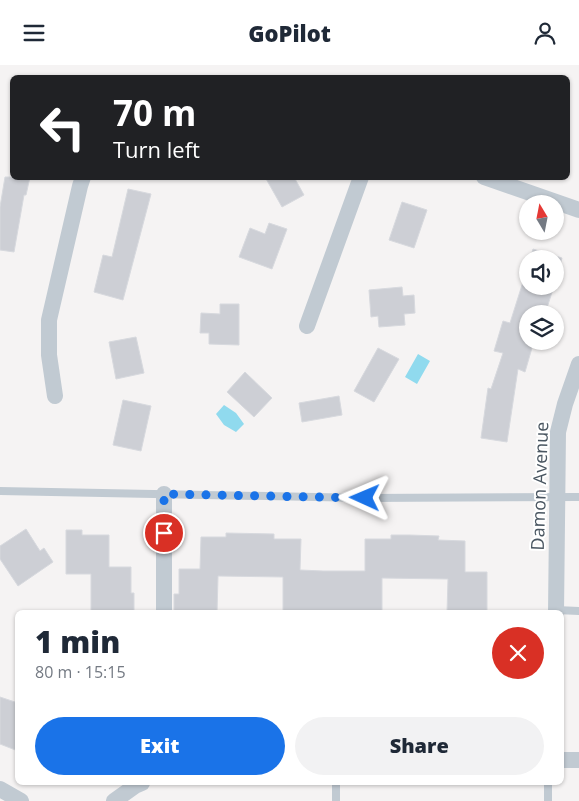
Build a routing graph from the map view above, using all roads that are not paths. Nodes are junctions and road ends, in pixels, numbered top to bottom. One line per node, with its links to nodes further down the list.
1 (82, 180): 7 (street)
2 (360, 180): 5 (street)
3 (493, 180): 4 (street)
4 (579, 209)
5 (307, 326)
6 (579, 364): 10 (street, Damon Avenue)
7 (54, 396)
8 (0, 491): 9 (lane)
9 (164, 494): 10 (lane); 12 (street)
10 (557, 497): 11 (lane); 13 (street, Damon Avenue)
11 (579, 497)
12 (164, 610)
13 (556, 610)
14 (564, 611): 15 (lane)
15 (579, 611)
16 (564, 760): 17 (street)
17 (579, 760)
18 (137, 785): 23 (street)
19 (336, 785): 24 (lane)
20 (548, 785): 25 (lane)
21 (0, 789): 22 (street)
22 (22, 801)
23 (114, 801)
24 (336, 801)
25 (548, 801)

